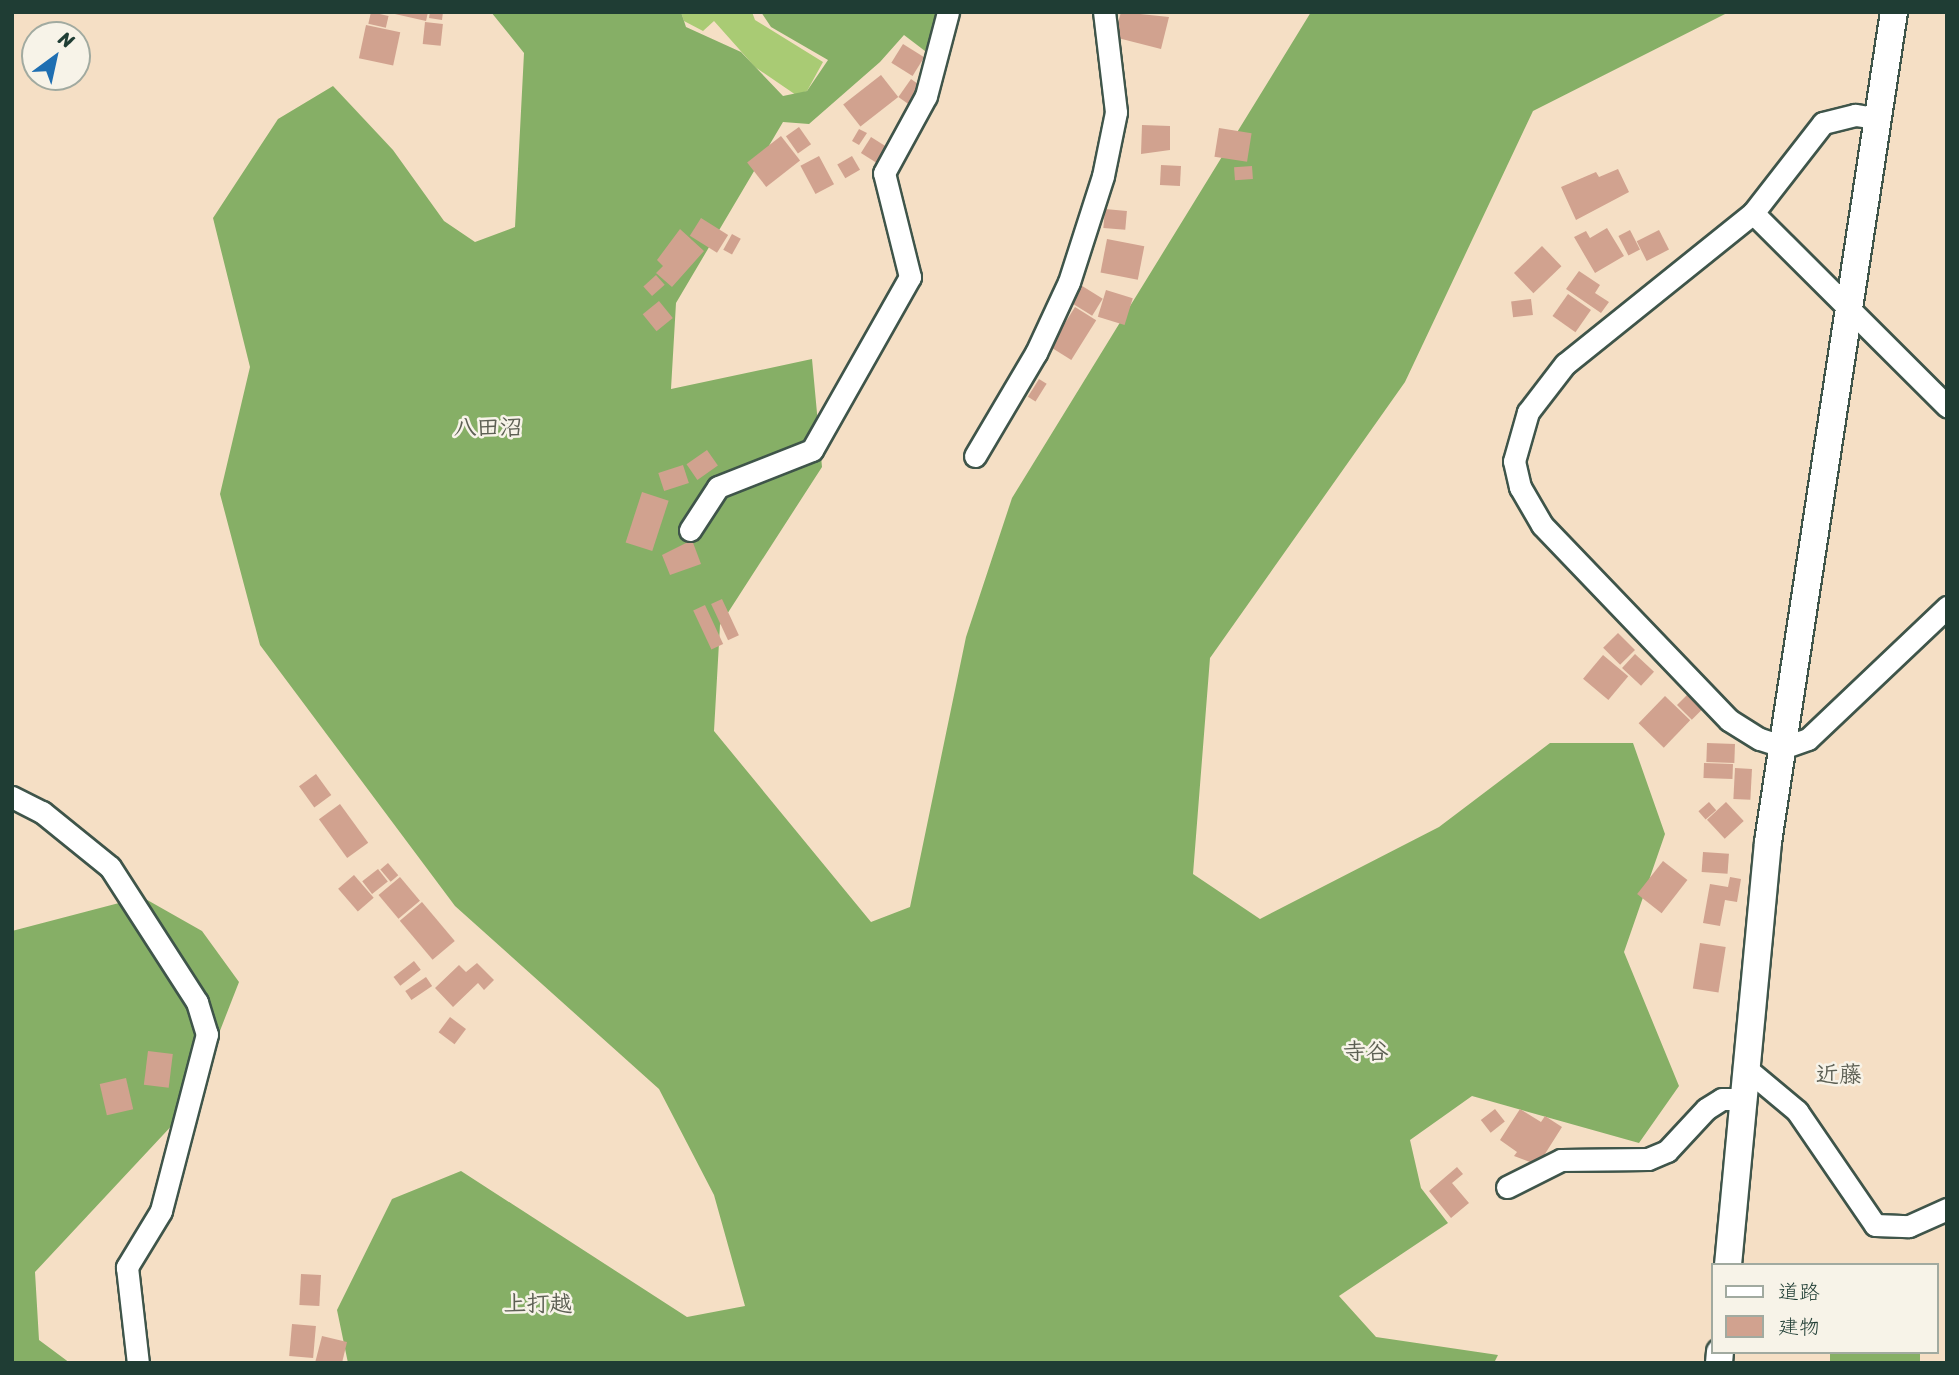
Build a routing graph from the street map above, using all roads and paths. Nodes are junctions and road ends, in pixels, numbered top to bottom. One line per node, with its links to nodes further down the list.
1 (948, 12): 9 (street)
2 (1104, 12): 8 (street)
3 (1894, 12): 4 (street)
4 (1875, 118): 5 (street); 6 (street)
5 (1753, 214): 6 (street); 11 (street)
6 (1848, 311): 7 (street); 11 (street)
7 (1947, 406)
8 (975, 456)
9 (690, 530)
10 (1947, 607): 11 (street)
11 (1785, 747): 13 (street)
12 (12, 797): 18 (street)
13 (1748, 1070): 14 (street); 16 (street)
14 (1745, 1099): 15 (street); 17 (street)
15 (1507, 1187)
16 (1947, 1209)
17 (1728, 1263)
18 (138, 1363)

